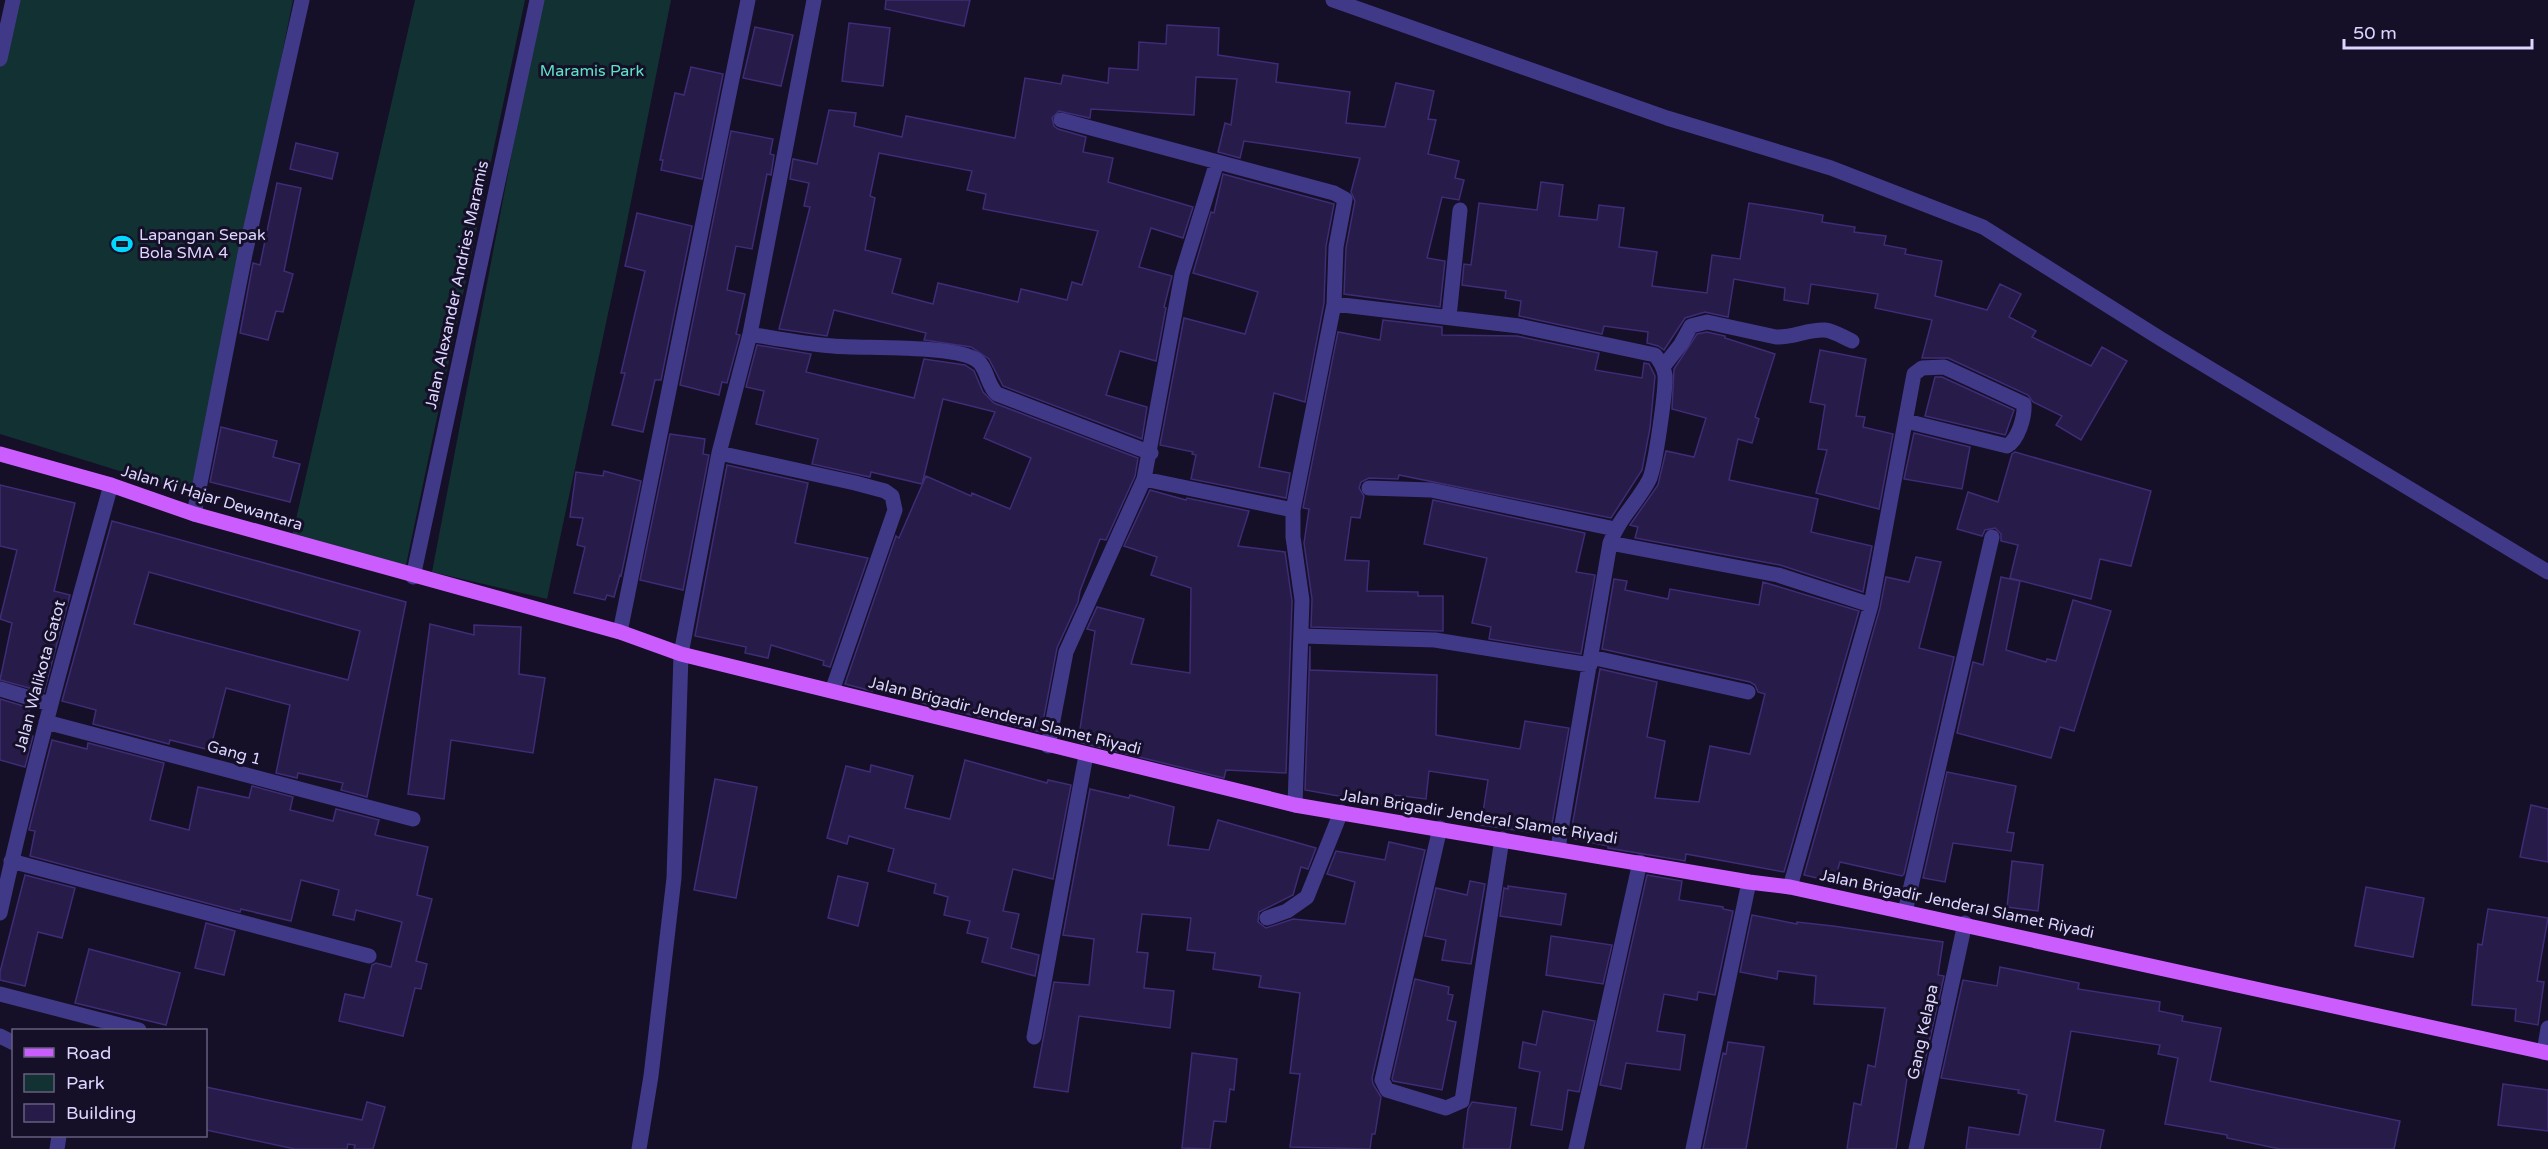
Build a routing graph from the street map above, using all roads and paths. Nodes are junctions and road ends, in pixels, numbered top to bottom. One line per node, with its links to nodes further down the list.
1 (13, 0): 7 (street)
2 (302, 0): 24 (street)
3 (537, 0): 28 (street, Jalan Alexander Andries Maramis)
4 (748, 0): 30 (street)
5 (813, 0): 13 (street)
6 (1333, 0): 27 (street)
7 (0, 59)
8 (1061, 120): 9 (street)
9 (1217, 162): 11 (street); 18 (street)
10 (1460, 210): 12 (street)
11 (1334, 304): 12 (street); 23 (street)
12 (1449, 317): 15 (street)
13 (750, 334): 17 (street); 18 (street)
14 (1852, 341): 15 (street)
15 (1663, 367): 25 (street)
16 (1906, 421): 16 (street); 29 (street)
17 (719, 453): 32 (street); 35 (street)
18 (1151, 453): 20 (street)
19 (0, 454): 21 (main road, Jalan Ki Hajar Dewantara)
20 (1144, 479): 23 (street); 39 (street)
21 (111, 485): 24 (main road, Jalan Ki Hajar Dewantara); 37 (street, Jalan Walikota Gatot)
22 (1369, 488): 25 (street)
23 (1293, 510): 31 (street)
24 (194, 514): 28 (main road, Jalan Ki Hajar Dewantara)
25 (1613, 536): 29 (street); 33 (street)
26 (1992, 537): 52 (street)
27 (2548, 572)
28 (413, 577): 30 (main road, Jalan Brigadir Jenderal Slamet Riyadi)
29 (1871, 604): 50 (street)
30 (620, 632): 32 (main road, Jalan Brigadir Jenderal Slamet Riyadi)
31 (1302, 636): 33 (street); 41 (street)
32 (681, 654): 35 (main road, Jalan Brigadir Jenderal Slamet Riyadi); 61 (street)
33 (1591, 661): 36 (street); 46 (street)
34 (0, 689): 37 (street)
35 (832, 691): 39 (main road, Jalan Brigadir Jenderal Slamet Riyadi)
36 (1748, 692)
37 (50, 704): 38 (street, Jalan Walikota Gatot)
38 (46, 722): 43 (street, Gang 1); 47 (street, Jalan Walikota Gatot)
39 (1048, 746): 40 (main road, Jalan Brigadir Jenderal Slamet Riyadi)
40 (1086, 755): 41 (main road, Jalan Brigadir Jenderal Slamet Riyadi); 59 (street)
41 (1295, 805): 42 (main road, Jalan Brigadir Jenderal Slamet Riyadi)
42 (1341, 812): 44 (main road, Jalan Brigadir Jenderal Slamet Riyadi); 53 (street)
43 (413, 819)
44 (1440, 828): 45 (main road, Jalan Brigadir Jenderal Slamet Riyadi); 45 (street)
45 (1502, 839): 46 (main road, Jalan Brigadir Jenderal Slamet Riyadi)
46 (1558, 848): 48 (main road, Jalan Brigadir Jenderal Slamet Riyadi)
47 (8, 851): 51 (street, Jalan Walikota Gatot); 55 (street)
48 (1640, 862): 49 (main road, Jalan Brigadir Jenderal Slamet Riyadi); 62 (street)
49 (1749, 882): 50 (main road, Jalan Brigadir Jenderal Slamet Riyadi); 63 (street)
50 (1790, 887): 52 (main road, Jalan Brigadir Jenderal Slamet Riyadi)
51 (0, 912)
52 (1905, 912): 54 (main road, Jalan Brigadir Jenderal Slamet Riyadi)
53 (1267, 918)
54 (1965, 923): 60 (main road, Jalan Brigadir Jenderal Slamet Riyadi); 64 (street, Gang Kelapa)
55 (369, 956)
56 (0, 994): 58 (street)
57 (2548, 1028): 60 (street)
58 (135, 1029)
59 (1034, 1037)
60 (2546, 1052)
61 (639, 1149)
62 (1576, 1149)
63 (1693, 1149)
64 (1916, 1149)

